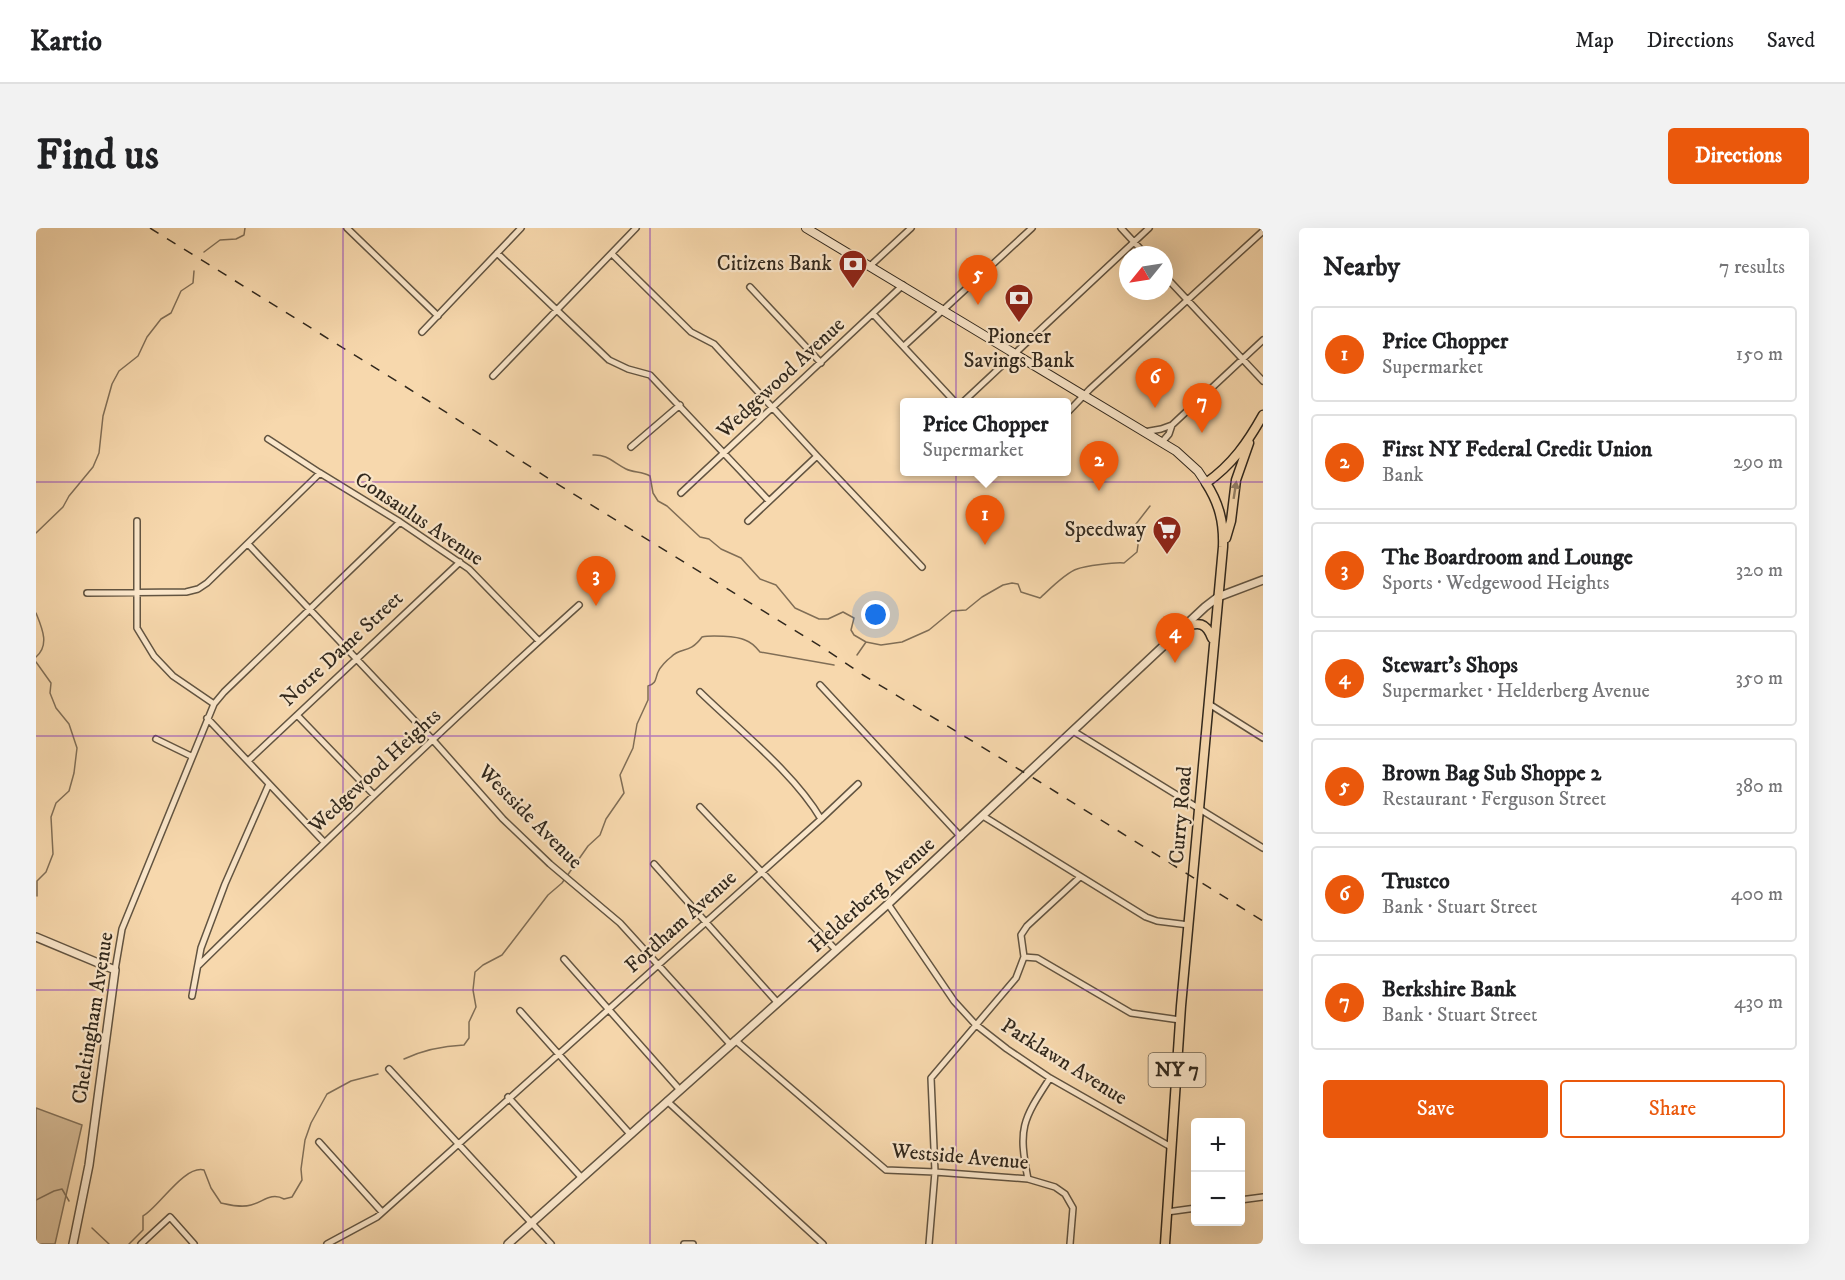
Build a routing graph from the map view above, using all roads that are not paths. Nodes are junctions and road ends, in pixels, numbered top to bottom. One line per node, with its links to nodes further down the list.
1 (347, 228): 22 (street)
2 (521, 228): 12 (street)
3 (636, 228): 13 (street)
4 (806, 228): 14 (main road)
5 (911, 228): 14 (street)
6 (1032, 228): 19 (street)
7 (1121, 228): 10 (street)
8 (1149, 228): 10 (street)
9 (1263, 231): 18 (street)
10 (1134, 242): 11 (street); 26 (street)
11 (1138, 246)
12 (497, 253): 20 (street); 22 (street)
13 (612, 254): 20 (street); 35 (street)
14 (870, 266): 15 (main road)
15 (903, 285): 19 (main road); 21 (street, Wedgewood Avenue)
16 (1173, 285): 18 (street)
17 (750, 287): 28 (street)
18 (1187, 301): 27 (street); 31 (street)
19 (943, 310): 25 (street); 26 (main road)
20 (556, 311): 29 (street); 34 (street)
21 (874, 315): 25 (street); 28 (street, Wedgewood Avenue)
22 (438, 316): 23 (street)
23 (422, 332)
24 (1263, 340): 27 (street)
25 (904, 346): 32 (street)
26 (1015, 353): 31 (main road); 33 (street)
27 (1242, 360): 30 (street); 38 (street)
28 (821, 363): 35 (street, Wedgewood Avenue)
29 (493, 376)
30 (1263, 381)
31 (1085, 396): 36 (street); 40 (main road)
32 (951, 398)
33 (967, 398)
34 (680, 405): 43 (street); 44 (street)
35 (773, 407): 44 (street, Wedgewood Avenue); 45 (street)
36 (1071, 409)
37 (1263, 415): 39 (main road, NY 7)
38 (1172, 425): 40 (street); 42 (street)
39 (1253, 431): 47 (main road, NY 7); 54 (main road, NY 7, one-way to 39)
40 (1144, 432): 42 (main road)
41 (268, 439): 46 (street, Consaulus Avenue)
42 (1162, 442): 47 (main road)
43 (631, 447)
44 (724, 453): 48 (street, Wedgewood Avenue); 49 (street)
45 (817, 456): 49 (street); 56 (street)
46 (320, 473): 52 (street, Consaulus Avenue); 53 (street)
47 (1206, 483): 54 (main road, Curry Road / NY 7)
48 (681, 493)
49 (769, 501): 51 (street)
50 (137, 521): 58 (street)
51 (747, 521)
52 (400, 522): 55 (street, Consaulus Avenue); 62 (street, Cheltingham Avenue)
53 (248, 543): 58 (street); 62 (street, Westside Avenue)
54 (1223, 546): 60 (main road, Curry Road / NY 7)
55 (460, 562): 64 (street, Consaulus Avenue); 66 (street, Notre Dame Street)
56 (922, 567)
57 (1263, 580): 60 (street, Helderberg Avenue)
58 (137, 592): 59 (street); 69 (street)
59 (87, 593)
60 (1218, 597): 63 (street, Helderberg Avenue); 65 (main road, Curry Road / NY 7)
61 (579, 605): 64 (street, Wedgewood Heights)
62 (309, 609): 66 (street, Westside Avenue); 69 (street, Cheltingham Avenue)
63 (1184, 627): 65 (main road); 73 (street, Helderberg Avenue)
64 (539, 641): 76 (street, Wedgewood Heights)
65 (1214, 642): 70 (main road, Curry Road / NY 7)
66 (357, 659): 71 (street, Notre Dame Street); 76 (street, Westside Avenue)
67 (820, 686): 86 (street)
68 (700, 692): 85 (street)
69 (214, 704): 72 (street, Cheltingham Avenue)
70 (1209, 704): 74 (street); 83 (main road, Curry Road / NY 7)
71 (297, 715): 78 (street, Notre Dame Street); 81 (street)
72 (207, 718): 77 (street, Cheltingham Avenue); 78 (street)
73 (1073, 731): 83 (street); 84 (street, Helderberg Avenue)
74 (1263, 738)
75 (156, 739): 77 (street)
76 (432, 739): 81 (street, Wedgewood Heights); 99 (street, Westside Avenue)
77 (191, 756): 101 (street, Cheltingham Avenue)
78 (248, 761): 79 (street)
79 (269, 784): 87 (street); 100 (street)
80 (858, 784): 85 (street, Fordham Avenue)
81 (374, 795): 87 (street, Wedgewood Heights)
82 (700, 807): 90 (street)
83 (1199, 809): 88 (street); 94 (main road, Curry Road / NY 7)
84 (983, 816): 86 (street, Helderberg Avenue); 91 (street)
85 (821, 819): 90 (street, Fordham Avenue)
86 (960, 837): 92 (street, Helderberg Avenue)
87 (324, 842): 100 (street, Wedgewood Heights)
88 (1263, 849)
89 (654, 864): 93 (street)
90 (761, 873): 93 (street, Fordham Avenue); 96 (street)
91 (1080, 877): 94 (street); 97 (street)
92 (888, 904): 96 (street, Helderberg Avenue); 107 (street, Parklawn Avenue)
93 (706, 921): 99 (street, Fordham Avenue); 103 (street)
94 (1189, 925): 106 (main road, Curry Road / NY 7)
95 (36, 937): 101 (street)
96 (836, 950): 103 (street, Helderberg Avenue)
97 (1024, 957): 106 (street); 107 (street)
98 (564, 958): 104 (street)
99 (658, 965): 104 (street, Fordham Avenue); 108 (street, Westside Avenue)
100 (198, 966): 102 (street)
101 (115, 970): 128 (street, Cheltingham Avenue)
102 (192, 996)
103 (777, 1002): 108 (street, Helderberg Avenue)
104 (608, 1008): 109 (street, Fordham Avenue); 112 (street)
105 (520, 1011): 109 (street)
106 (1180, 1020): 118 (main road, Curry Road / NY 7)
107 (975, 1024): 111 (street, Parklawn Avenue); 119 (street)
108 (733, 1042): 112 (street, Helderberg Avenue); 119 (street, Westside Avenue)
109 (558, 1053): 113 (street, Fordham Avenue); 115 (street)
110 (389, 1069): 117 (street)
111 (1050, 1078): 118 (street, Parklawn Avenue); 121 (street)
112 (680, 1090): 114 (street, Helderberg Avenue)
113 (508, 1097): 117 (street, Fordham Avenue); 120 (street)
114 (667, 1101): 115 (street, Helderberg Avenue); 136 (street)
115 (630, 1134): 120 (street, Helderberg Avenue)
116 (319, 1142): 125 (street)
117 (457, 1143): 125 (street, Fordham Avenue); 127 (street)
118 (1171, 1147): 126 (main road, Curry Road / NY 7)
119 (935, 1172): 121 (street, Westside Avenue); 137 (street)
120 (581, 1177): 127 (street, Helderberg Avenue)
121 (1028, 1179): 138 (street, Westside Avenue)
122 (1263, 1197): 123 (street)
123 (1245, 1199)
124 (1191, 1209): 126 (street)
125 (382, 1212): 131 (street, Fordham Avenue)
126 (1167, 1212): 139 (main road, Curry Road / NY 7)
127 (530, 1223): 132 (street, Helderberg Avenue); 133 (street)
128 (73, 1244)
129 (141, 1244): 130 (street)
130 (194, 1244)
131 (327, 1244)
132 (508, 1244)
133 (551, 1244)
134 (684, 1244): 135 (street)
135 (693, 1244)
136 (823, 1244)
137 (929, 1244)
138 (1070, 1244)
139 (1165, 1244)

